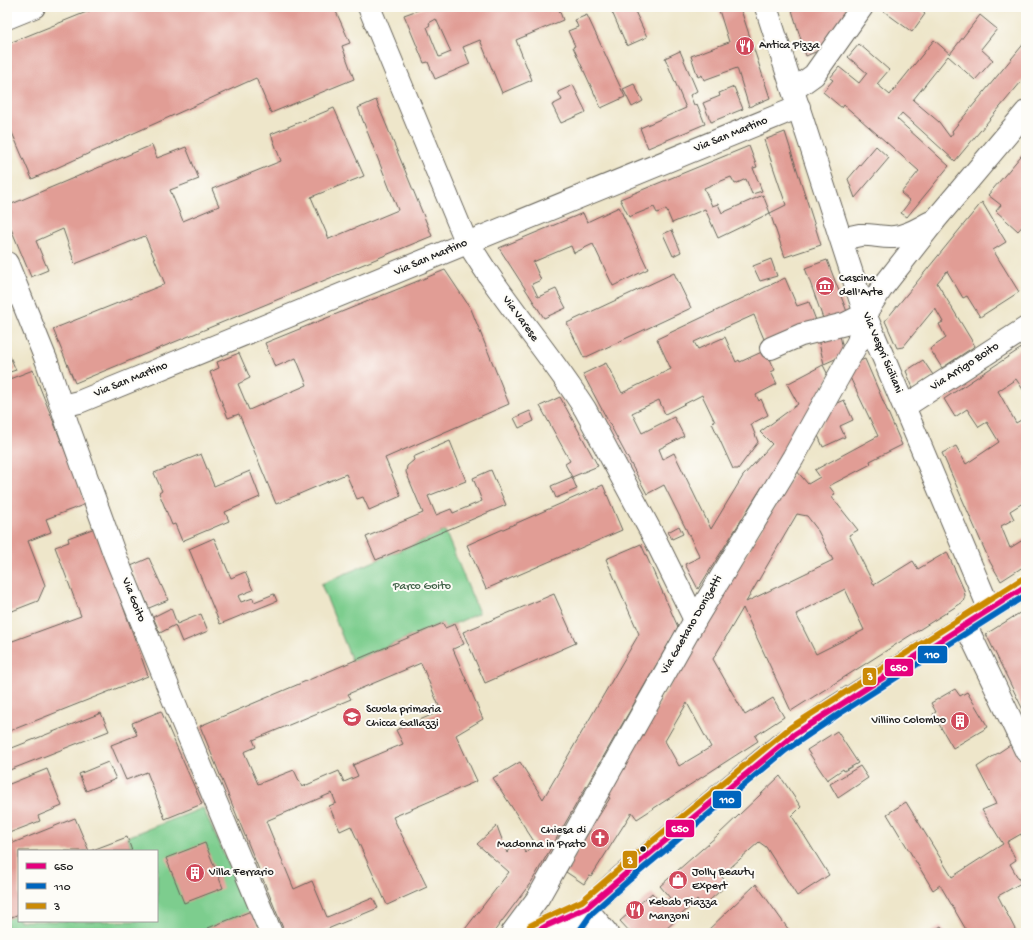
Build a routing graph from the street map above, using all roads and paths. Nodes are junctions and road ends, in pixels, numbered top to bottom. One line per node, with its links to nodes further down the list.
1 (34, 7): 5 (street)
2 (369, 7): 10 (street, Via Varese)
3 (766, 7): 6 (street, Via Vespri Siciliani)
4 (862, 7): 6 (street)
5 (7, 18)
6 (796, 98): 9 (street, Via Vespri Siciliani); 10 (street, Via San Martino)
7 (1026, 112): 8 (street)
8 (936, 219): 9 (street); 12 (street)
9 (842, 240): 12 (street, Via Vespri Siciliani)
10 (468, 242): 15 (street, Via San Martino); 19 (street, Via Varese)
11 (7, 263): 15 (street, Via Goito)
12 (865, 314): 14 (street); 16 (street, Via Vespri Siciliani); 19 (street, Via Gaetano Donizetti)
13 (1026, 328): 16 (street, Via Arrigo Boito)
14 (771, 348)
15 (62, 406): 23 (street, Via Goito)
16 (904, 407): 18 (street, Via Vespri Siciliani)
17 (1026, 586): 18 (street)
18 (989, 608): 20 (street)
19 (695, 620): 24 (street, Via Gaetano Donizetti)
20 (965, 624): 21 (street); 22 (street)
21 (1026, 751)
22 (586, 908): 25 (street); 26 (street); 27 (street)
23 (271, 933)
24 (512, 933)
25 (534, 933)
26 (568, 933)
27 (607, 933)

